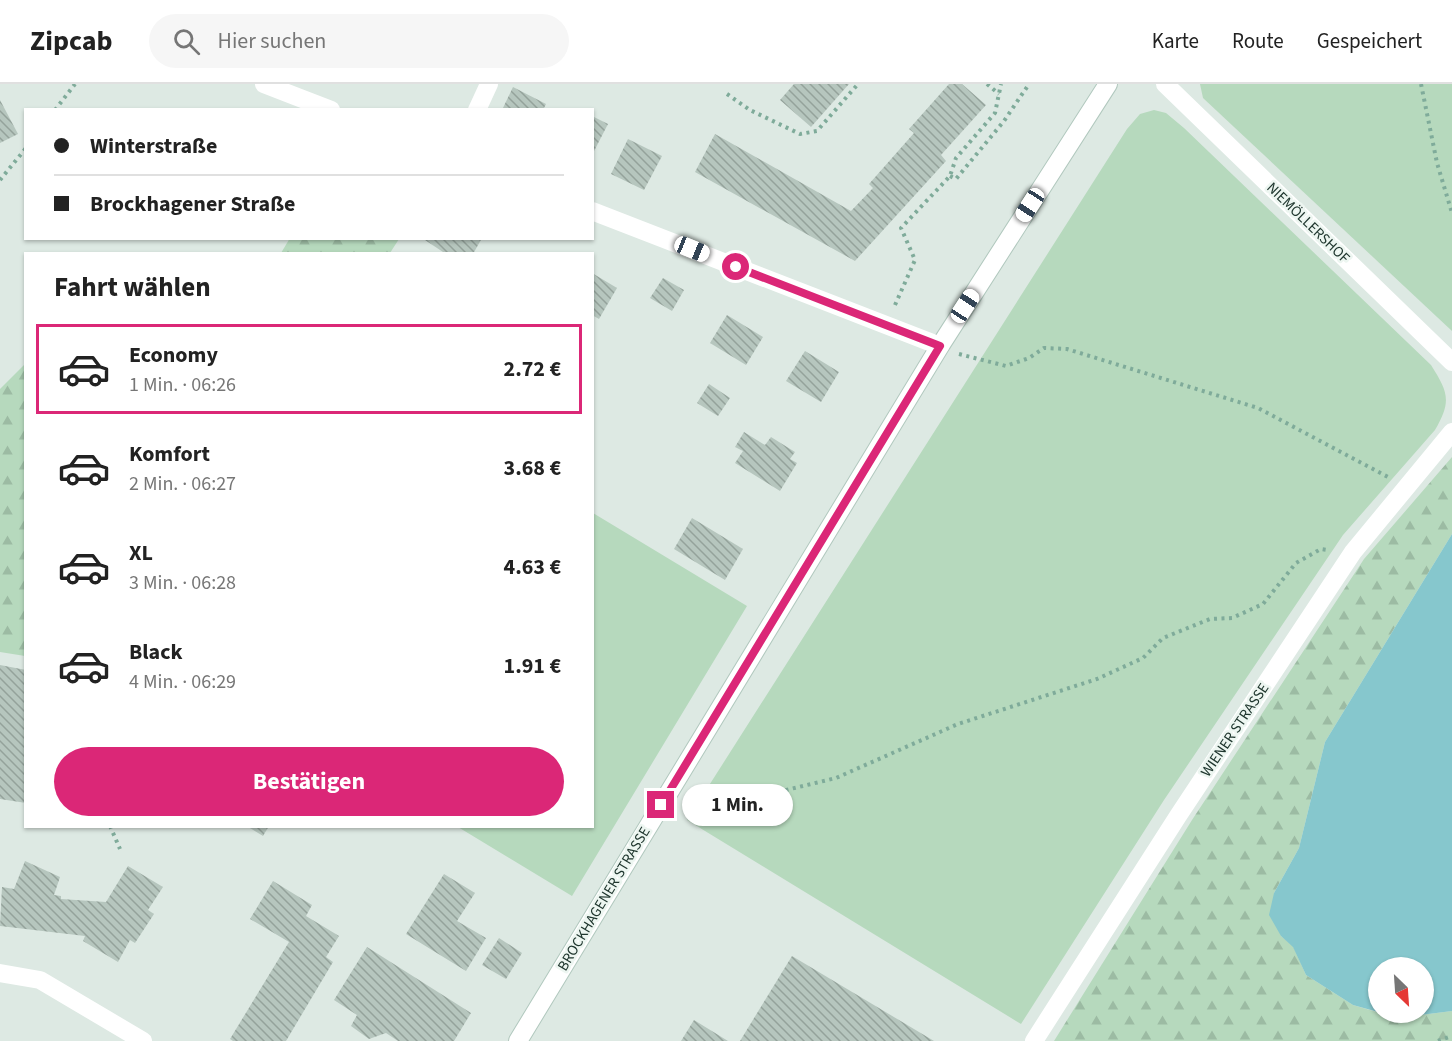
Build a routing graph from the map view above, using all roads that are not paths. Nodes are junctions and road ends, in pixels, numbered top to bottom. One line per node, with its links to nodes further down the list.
1 (264, 84): 5 (street)
2 (489, 84): 6 (street)
3 (1108, 84): 8 (street, BROCKHAGENER STRASSE)
4 (1164, 84): 9 (street, NIEMÖLLERSHOF)
5 (326, 108)
6 (478, 108)
7 (594, 212): 8 (street)
8 (940, 346): 13 (street, BROCKHAGENER STRASSE)
9 (1452, 362)
10 (1452, 432): 14 (street, WIENER STRASSE)
11 (0, 973): 12 (street)
12 (143, 1041)
13 (518, 1041)
14 (1034, 1041)

